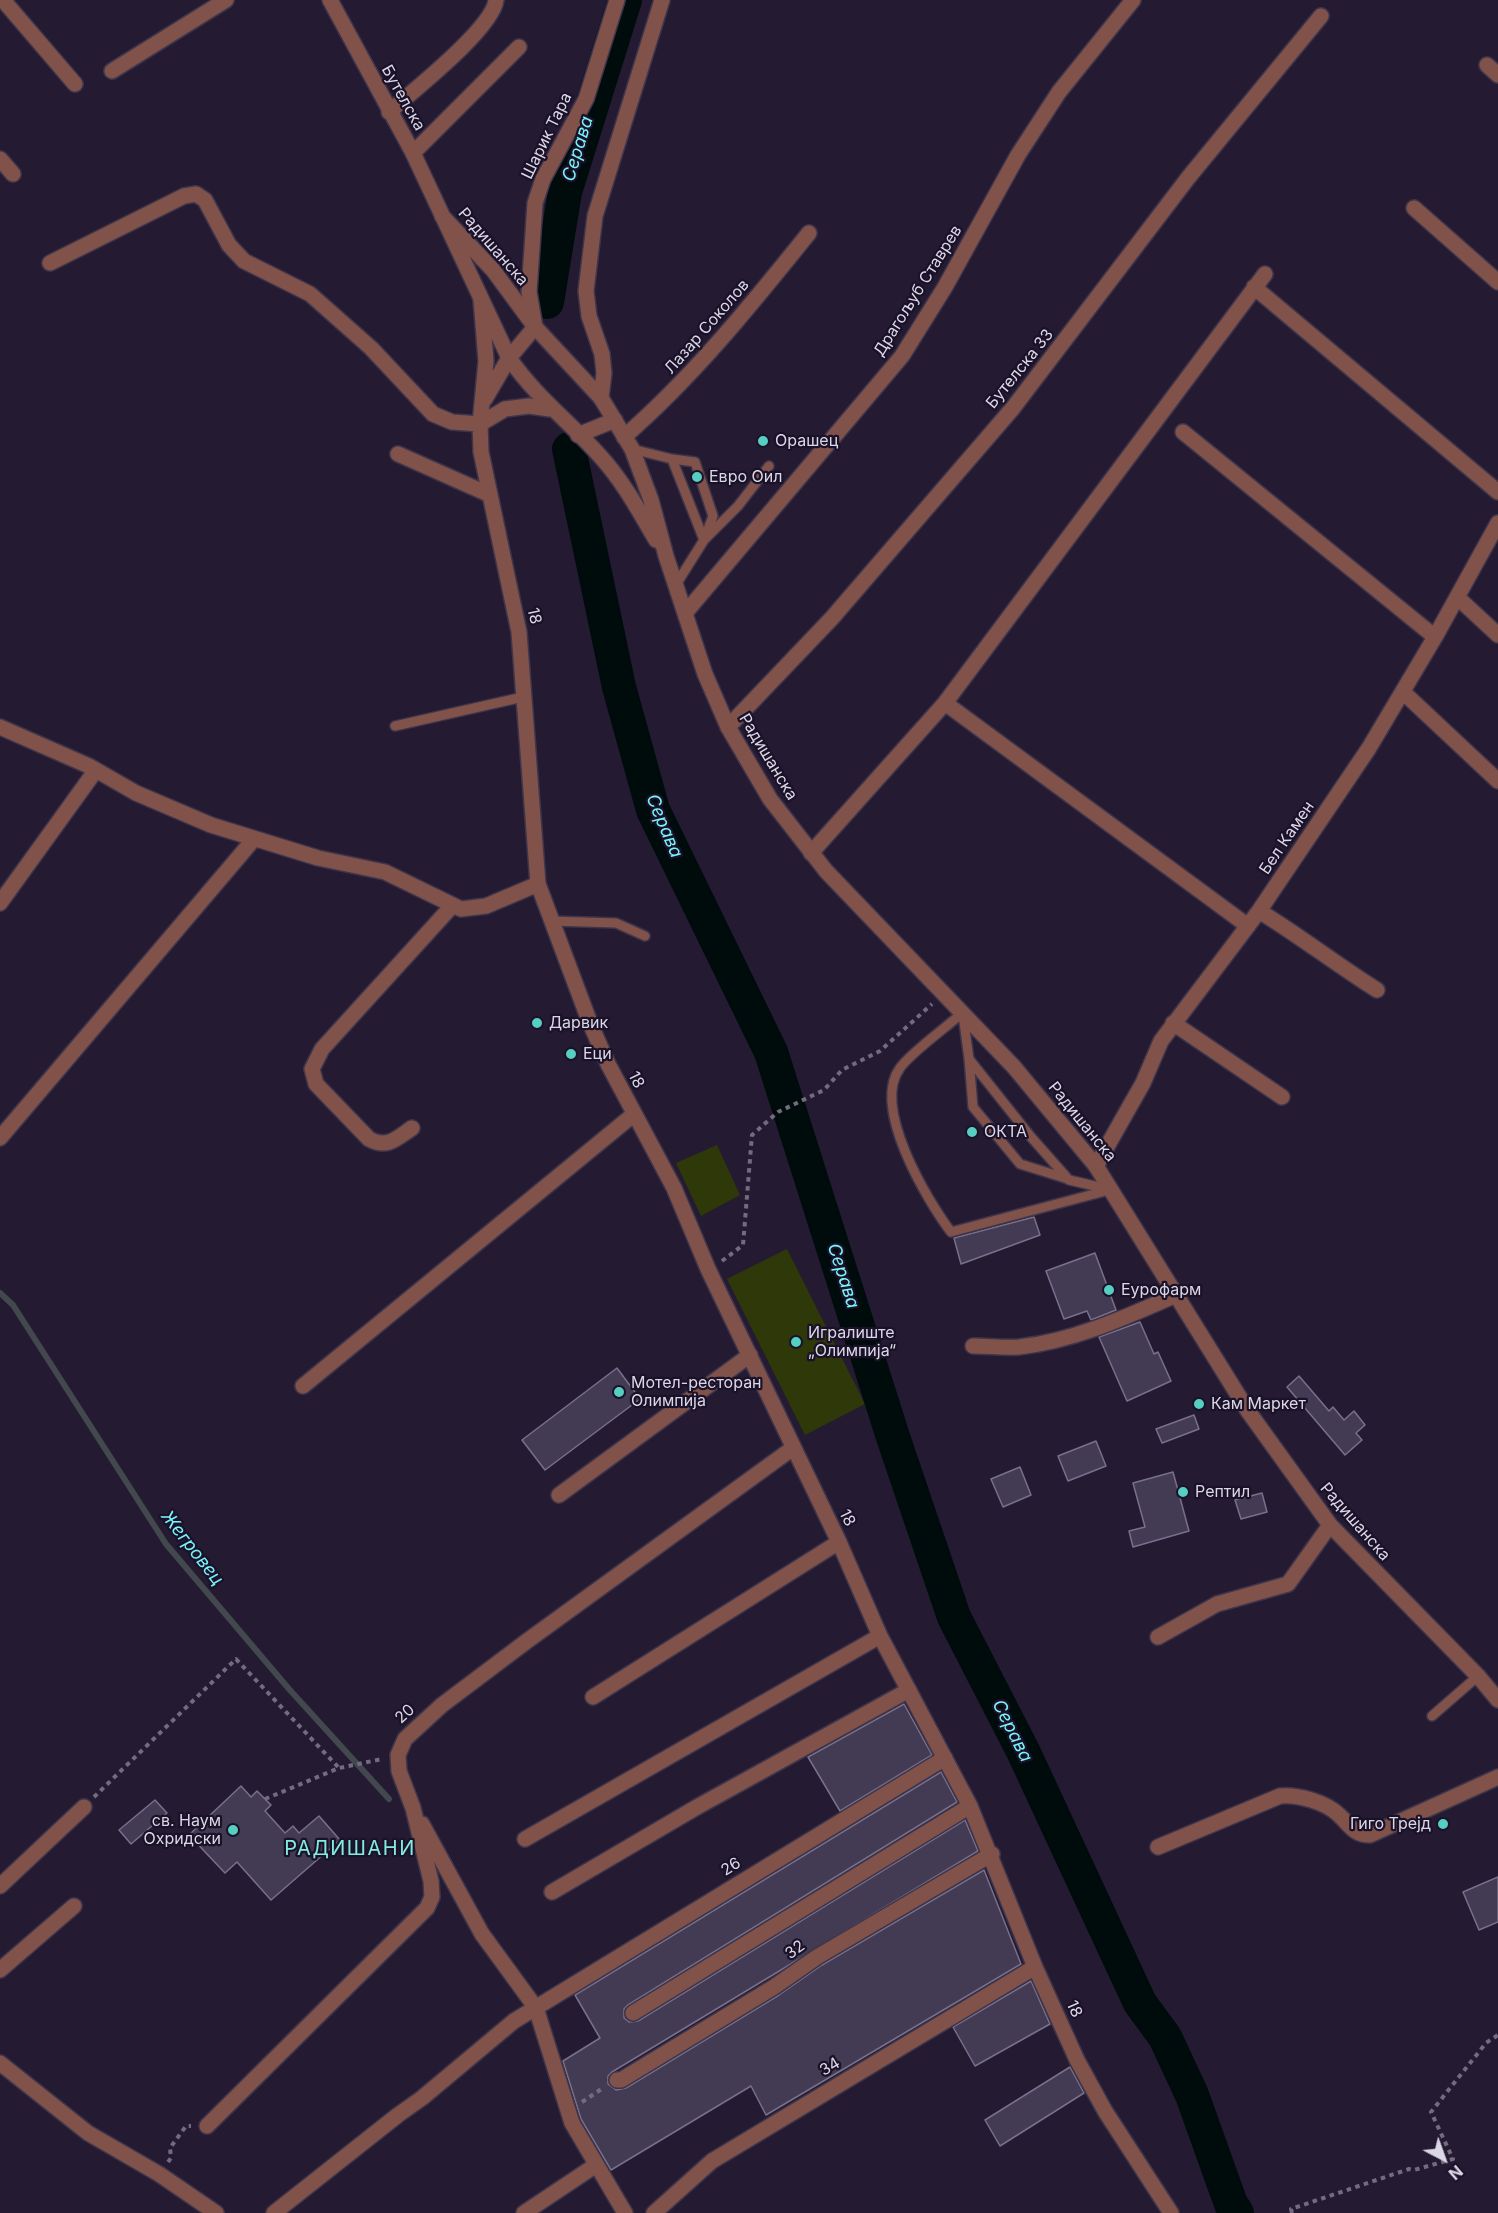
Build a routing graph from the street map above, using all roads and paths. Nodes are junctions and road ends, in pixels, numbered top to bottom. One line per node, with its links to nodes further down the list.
1 (3, 0): 11 (street)
2 (226, 0): 10 (street)
3 (330, 0): 12 (street, Бутелска)
4 (496, 0): 12 (street)
5 (617, 0): 24 (street, Шарик Тара)
6 (662, 0): 26 (street)
7 (1133, 0): 44 (street, Драгољуб Ставрев)
8 (1321, 16): 52 (street, Бутелска 33)
9 (519, 47): 13 (street)
10 (112, 71)
11 (75, 84)
12 (389, 112): 13 (street, Бутелска)
13 (413, 153): 17 (street, Бутелска)
14 (0, 159): 15 (street)
15 (13, 174)
16 (1414, 208): 21 (street)
17 (442, 216): 23 (street, Радишанска); 24 (street, Радишанска)
18 (810, 233): 33 (street, Лазар Соколов)
19 (50, 263): 30 (street)
20 (1265, 274): 22 (street)
21 (1498, 282)
22 (1254, 288): 37 (street); 49 (street)
23 (481, 297): 25 (street, Радишанска); 27 (street)
24 (535, 327): 25 (street, 18); 26 (street, Радишанска)
25 (509, 358): 27 (street, 18); 28 (street, Радишанска)
26 (601, 398): 29 (street, Радишанска)
27 (482, 404): 30 (street, 18)
28 (550, 409): 30 (street); 32 (street, Радишанска)
29 (615, 420): 32 (street); 33 (street, Радишанска)
30 (480, 424): 38 (street, 18)
31 (1183, 432): 46 (street)
32 (578, 435): 41 (street, Радишанска)
33 (628, 443): 35 (lane); 41 (street, Радишанска)
34 (398, 454): 38 (street)
35 (672, 459): 40 (lane); 40 (lane)
36 (769, 466): 40 (lane)
37 (1498, 492)
38 (488, 494): 48 (street, 18)
39 (1498, 523): 43 (street, Бел Камен)
40 (704, 540): 42 (lane)
41 (666, 555): 42 (street, Радишанска)
42 (676, 583): 44 (street, Радишанска)
43 (1457, 597): 45 (street); 46 (street, Бел Камен)
44 (686, 612): 52 (street, Радишанска)
45 (1498, 635)
46 (1435, 637): 47 (street, Бел Камен)
47 (1403, 692): 54 (street); 60 (street, Бел Камен)
48 (523, 697): 51 (lane); 57 (street, 18)
49 (945, 703): 56 (street); 62 (street)
50 (0, 726): 53 (street)
51 (395, 726)
52 (728, 727): 56 (street, Радишанска)
53 (96, 770): 55 (street); 58 (street)
54 (1498, 782)
55 (254, 839): 59 (street); 72 (street)
56 (811, 853): 65 (street, Радишанска)
57 (538, 884): 59 (street); 61 (street, 18)
58 (0, 903)
59 (452, 906): 71 (street)
60 (1260, 911): 62 (street, Бел Камен); 64 (street)
61 (551, 921): 63 (lane); 70 (street, 18)
62 (1248, 926): 67 (street, Бел Камен)
63 (645, 936)
64 (1377, 990)
65 (944, 994): 66 (street, Радишанска); 76 (path)
66 (962, 1013): 68 (lane); 73 (street, Радишанска); 75 (lane)
67 (1173, 1023): 69 (street); 73 (street, Бел Камен)
68 (969, 1059): 74 (lane); 74 (lane)
69 (1282, 1097)
70 (633, 1115): 76 (street, 18); 80 (street)
71 (412, 1128)
72 (0, 1138)
73 (1096, 1166): 75 (street, Радишанска)
74 (1069, 1180): 75 (lane)
75 (1113, 1190): 77 (street, Радишанска)
76 (715, 1265): 79 (street, 18)
77 (1176, 1295): 78 (street); 83 (street, Радишанска)
78 (973, 1346)
79 (750, 1355): 81 (street, 18); 82 (street)
80 (303, 1386)
81 (793, 1448): 84 (street, 18); 92 (street, 20)
82 (559, 1495)
83 (1330, 1525): 86 (street); 87 (street, Радишанска)
84 (839, 1542): 85 (street, 18); 89 (street)
85 (880, 1636): 88 (street, 18); 100 (street)
86 (1158, 1637)
87 (1478, 1676): 90 (street, Радишанска); 91 (lane)
88 (909, 1690): 93 (street, 18); 104 (street)
89 (593, 1697)
90 (1498, 1700)
91 (1432, 1716)
92 (398, 1755): 94 (path); 99 (street)
93 (945, 1758): 97 (street, 18); 108 (street, 26)
94 (339, 1768): 96 (path); 98 (path)
95 (1498, 1777): 101 (street)
96 (265, 1799)
97 (970, 1806): 102 (street, 18); 109 (street)
98 (84, 1807): 103 (street)
99 (413, 1808): 108 (street); 114 (street)
100 (525, 1839)
101 (1158, 1847)
102 (992, 1854): 106 (street, 18); 112 (street, 32)
103 (0, 1886)
104 (552, 1892)
105 (74, 1906): 107 (street)
106 (1035, 1967): 121 (street, 34); 122 (street, 18)
107 (0, 1970)
108 (536, 2008): 113 (street); 118 (street, 26)
109 (633, 2013)
110 (1498, 2035): 123 (path)
111 (0, 2063): 116 (street)
112 (619, 2080): 113 (path)
113 (568, 2110): 115 (street)
114 (207, 2126): 116 (path)
115 (596, 2165): 119 (street); 120 (street)
116 (159, 2174): 117 (street)
117 (216, 2213)
118 (274, 2213)
119 (524, 2213)
120 (625, 2213)
121 (654, 2213)
122 (1171, 2213)
123 (1292, 2213)

